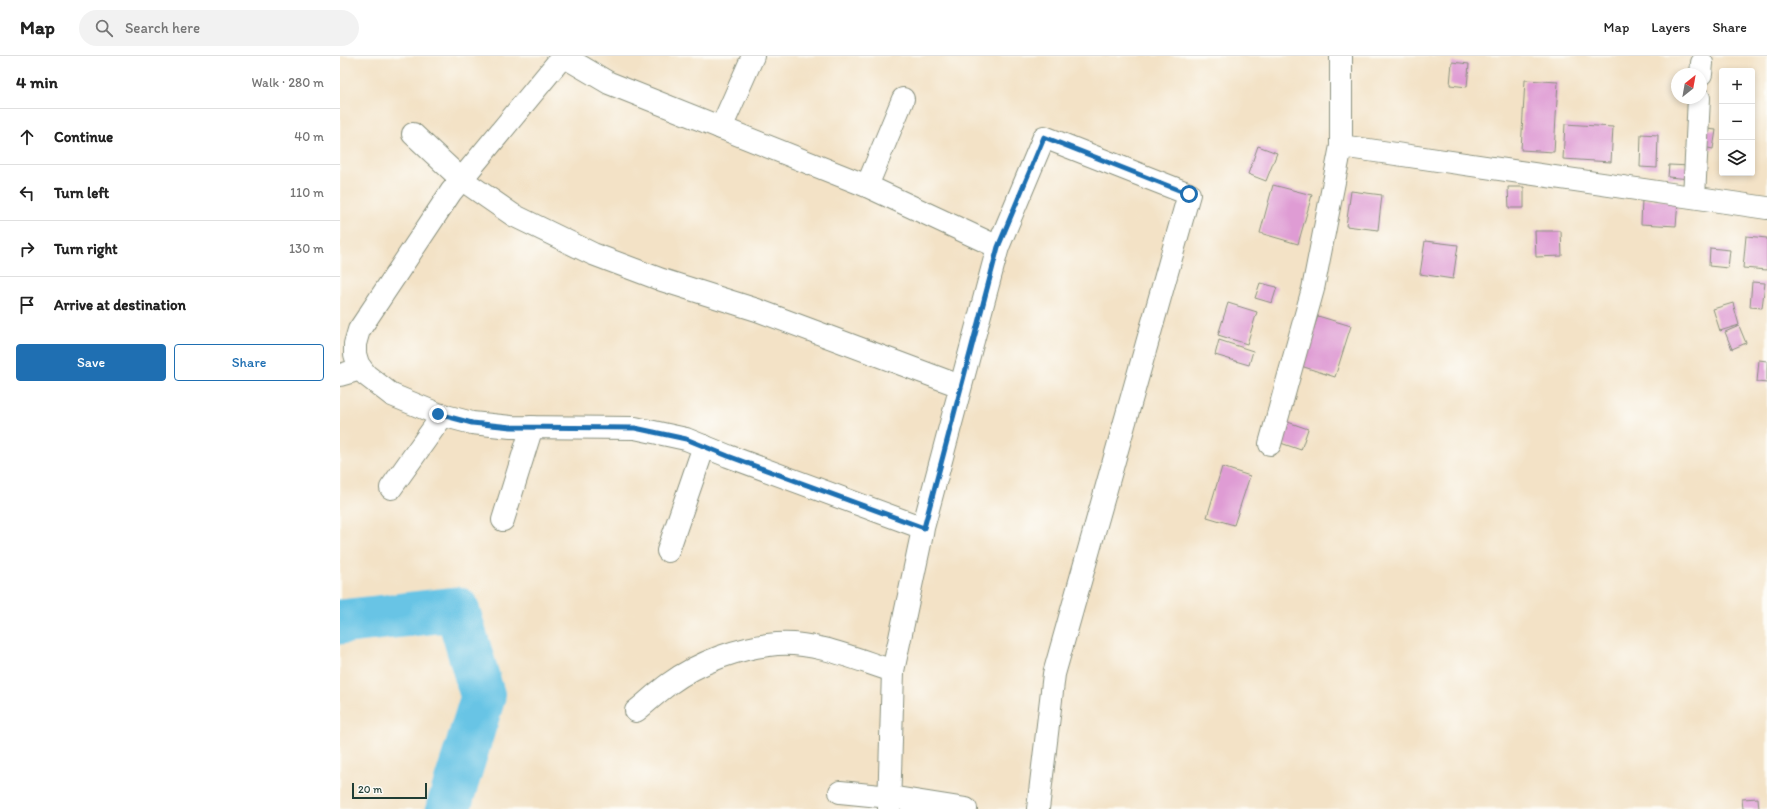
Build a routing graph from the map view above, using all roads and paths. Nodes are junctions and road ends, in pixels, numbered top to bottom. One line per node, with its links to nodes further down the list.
1 (753, 56): 5 (street)
2 (1341, 56): 7 (street)
3 (903, 99): 9 (street)
4 (1700, 104): 10 (street)
5 (721, 128): 8 (street); 9 (street)
6 (414, 134): 8 (street)
7 (1341, 146): 10 (street); 18 (street)
8 (461, 179): 13 (street); 15 (street)
9 (867, 186): 12 (street)
10 (1694, 197): 11 (street)
11 (1767, 208)
12 (998, 247): 15 (street); 29 (street)
13 (361, 369): 14 (street); 16 (street)
14 (340, 375)
15 (960, 386): 22 (street)
16 (443, 415): 17 (street); 20 (street)
17 (532, 427): 19 (street); 21 (street)
18 (1270, 444)
19 (704, 446): 22 (street); 23 (street)
20 (391, 488)
21 (502, 520)
22 (924, 528): 24 (street)
23 (668, 551)
24 (893, 671): 25 (street); 27 (street)
25 (636, 712)
26 (840, 792): 27 (street)
27 (889, 803): 28 (street)
28 (966, 809)
29 (1038, 809)

